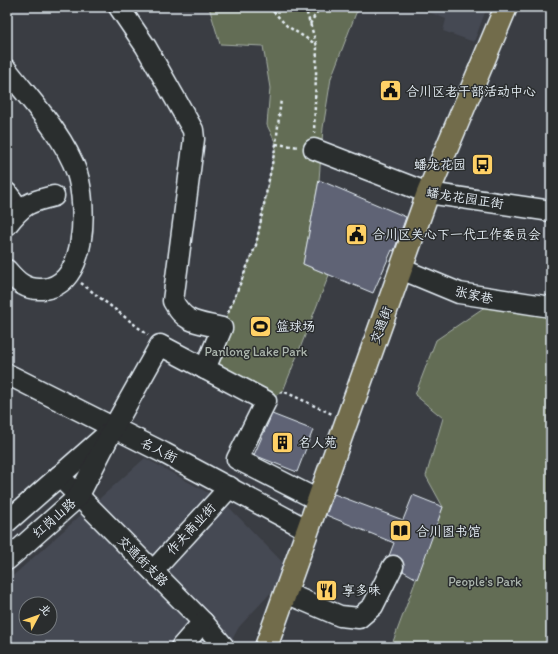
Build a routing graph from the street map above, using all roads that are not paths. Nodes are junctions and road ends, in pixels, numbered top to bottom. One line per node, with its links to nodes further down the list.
1 (119, 7): 14 (street)
2 (506, 7): 6 (main road, 交通街)
3 (7, 70): 12 (street)
4 (314, 149): 6 (street, 蟠龙花园正街)
5 (7, 194): 8 (street)
6 (428, 194): 9 (street, 蟠龙花园正街); 11 (main road, 交通街)
7 (54, 196): 8 (street)
8 (19, 209): 10 (street)
9 (551, 211)
10 (7, 225)
11 (401, 269): 13 (street, 张家巷); 22 (main road, 交通街)
12 (7, 270)
13 (551, 307)
14 (205, 369): 16 (street, 红岗山路); 19 (street)
15 (7, 374): 16 (street, 名人街)
16 (114, 427): 17 (street, 红岗山路); 18 (street, 名人街); 20 (street, 红岗山路)
17 (59, 476): 20 (street, 交通街支路); 21 (street, 红岗山路)
18 (230, 488): 22 (street, 名人街); 25 (street, 作夫商业街)
19 (308, 494)
20 (78, 497): 23 (street, 红岗山路); 25 (street, 交通街支路)
21 (7, 522)
22 (308, 530): 26 (main road, 交通街)
23 (7, 560)
24 (393, 566): 26 (street)
25 (152, 571): 27 (street, 交通街支路)
26 (286, 593): 30 (main road, 交通街)
27 (203, 622): 28 (street); 29 (street, 交通街支路)
28 (181, 647)
29 (224, 647)
30 (266, 647)

